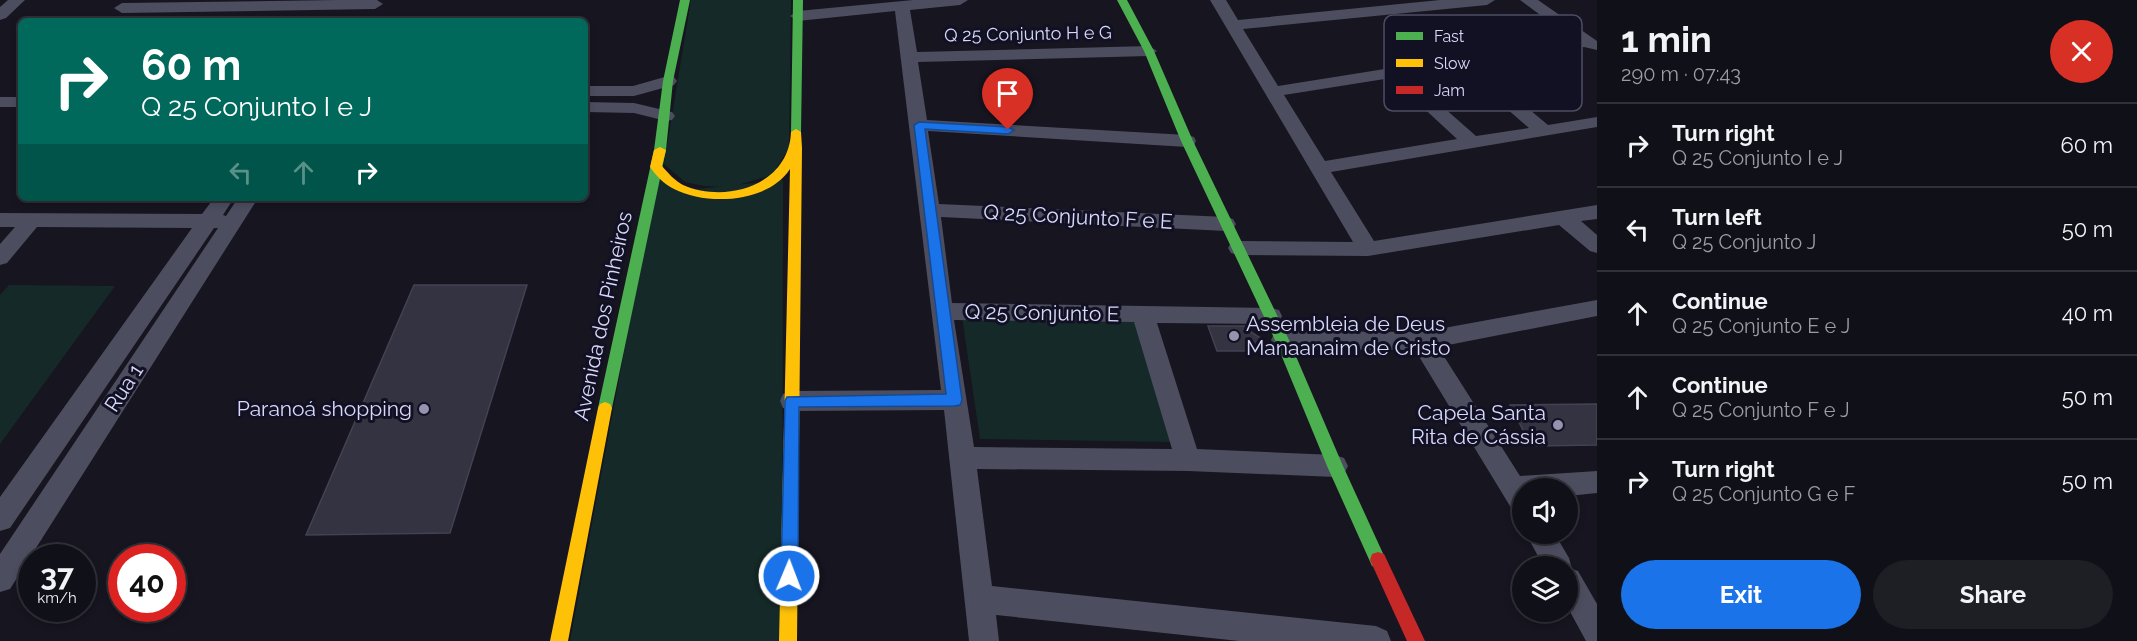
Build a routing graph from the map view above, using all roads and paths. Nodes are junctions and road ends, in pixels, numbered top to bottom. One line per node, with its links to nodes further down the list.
1 (685, 0): 24 (street, Avenida dos Pinheiros)
2 (960, 0): 12 (street)
3 (1122, 0): 21 (street)
4 (1218, 0): 20 (street)
5 (1487, 0): 13 (street)
6 (1528, 0): 16 (street)
7 (11, 1): 15 (street)
8 (226, 2): 9 (street); 11 (street)
9 (357, 2): 10 (street); 18 (street)
10 (376, 2): 19 (street)
11 (125, 4): 17 (street)
12 (894, 4): 14 (street); 22 (street)
13 (1398, 4): 20 (street)
14 (798, 8): 40 (street)
15 (0, 15)
16 (1550, 15)
17 (112, 18)
18 (345, 18)
19 (366, 18)
20 (1234, 25): 28 (street)
21 (1149, 51): 22 (street, Q 25 Conjunto H e G); 38 (street)
22 (908, 57): 36 (street)
23 (1384, 75): 28 (street)
24 (669, 81): 27 (street); 34 (street, Avenida dos Pinheiros)
25 (0, 87): 26 (street)
26 (18, 87)
27 (588, 91)
28 (1273, 92): 42 (street)
29 (0, 102): 30 (street)
30 (18, 102)
31 (588, 107): 34 (street)
32 (1437, 111): 39 (street)
33 (1521, 111): 37 (street)
34 (666, 116): 41 (street, Avenida dos Pinheiros)
35 (1597, 122): 37 (street)
36 (919, 125): 38 (street); 45 (street)
37 (1544, 131): 39 (street)
38 (1187, 141): 52 (street)
39 (1471, 142): 42 (street)
40 (796, 148): 41 (street); 64 (street)
41 (660, 150): 76 (street, Avenida dos Pinheiros)
42 (1320, 168): 55 (street)
43 (222, 201): 50 (street, Rua 1)
44 (246, 201): 51 (street, Rua 1)
45 (930, 210): 52 (street, Q 25 Conjunto F e E); 58 (street)
46 (1597, 212): 47 (street)
47 (1562, 217): 53 (street); 55 (street)
48 (0, 220): 49 (street)
49 (32, 220): 50 (street); 56 (street)
50 (209, 221): 51 (street); 71 (street, Rua 1)
51 (233, 221): 72 (street, Rua 1)
52 (1226, 224): 54 (street)
53 (1597, 246)
54 (1238, 248): 55 (street); 60 (street)
55 (1368, 249)
56 (0, 258)
57 (1597, 308): 62 (street)
58 (942, 311): 59 (street, Q 25 Conjunto E); 63 (street)
59 (1143, 315): 60 (street, Q 25 Conjunto E); 66 (street)
60 (1271, 316): 61 (street)
61 (1282, 340): 62 (street); 67 (street)
62 (1422, 341): 70 (street)
63 (954, 400): 64 (street); 65 (street)
64 (792, 401): 77 (street)
65 (963, 458): 66 (street); 73 (street)
66 (1188, 460): 67 (street)
67 (1335, 466): 80 (street)
68 (1597, 482): 69 (street)
69 (1578, 485)
70 (1512, 486)
71 (0, 519)
72 (0, 579)
73 (979, 599): 78 (street); 79 (street)
74 (1578, 599): 75 (street)
75 (1597, 632)
76 (559, 641)
77 (788, 641)
78 (984, 641)
79 (1376, 641)
80 (1416, 641)

